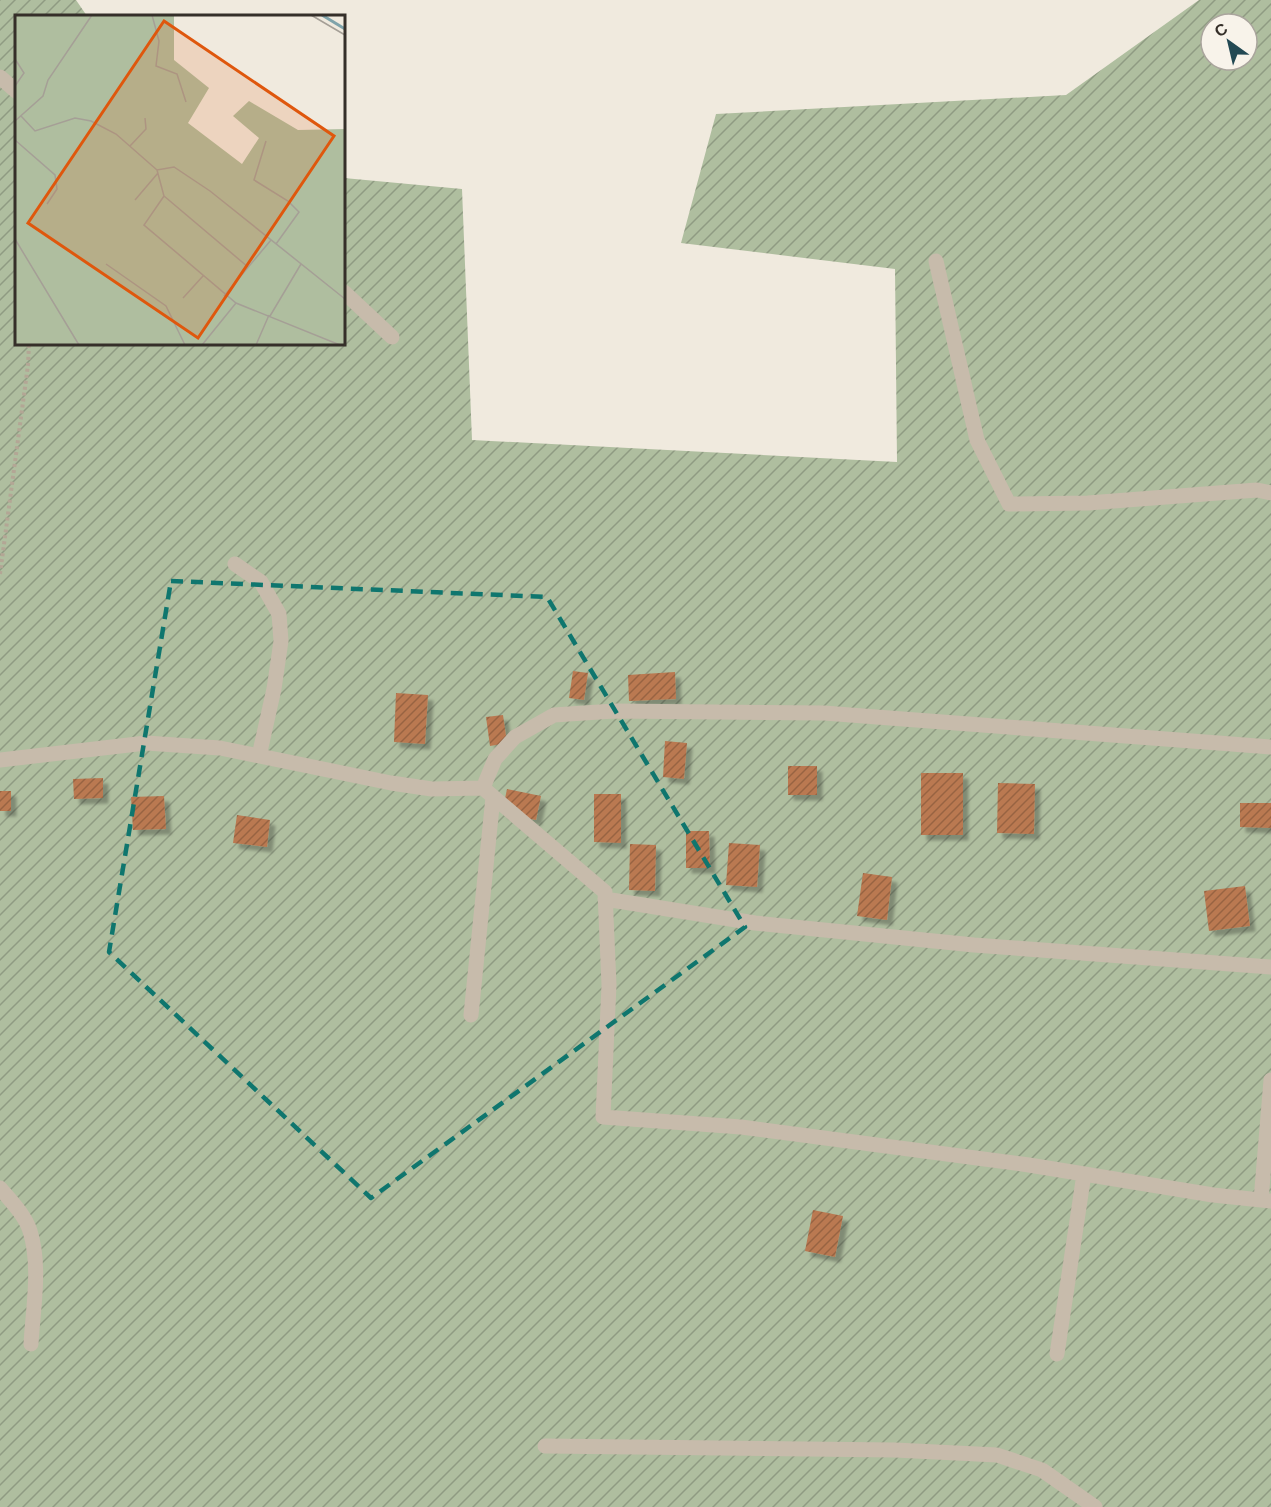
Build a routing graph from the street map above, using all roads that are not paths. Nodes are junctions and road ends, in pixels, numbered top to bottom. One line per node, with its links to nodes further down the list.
1 (0, 77): 2 (lane)
2 (15, 90)
3 (936, 261): 6 (lane)
4 (345, 293): 5 (lane)
5 (392, 337)
6 (1271, 493)
7 (236, 564): 9 (lane)
8 (1271, 747): 11 (lane)
9 (259, 756): 10 (lane); 11 (lane)
10 (0, 760)
11 (488, 793): 12 (lane); 14 (lane)
12 (605, 899): 13 (lane); 16 (lane)
13 (1271, 967)
14 (471, 1015)
15 (1271, 1080): 18 (lane)
16 (1084, 1174): 18 (lane); 20 (lane)
17 (0, 1188): 19 (lane)
18 (1266, 1200)
19 (31, 1344)
20 (1057, 1354)
21 (545, 1446): 22 (lane)
22 (1095, 1507)

